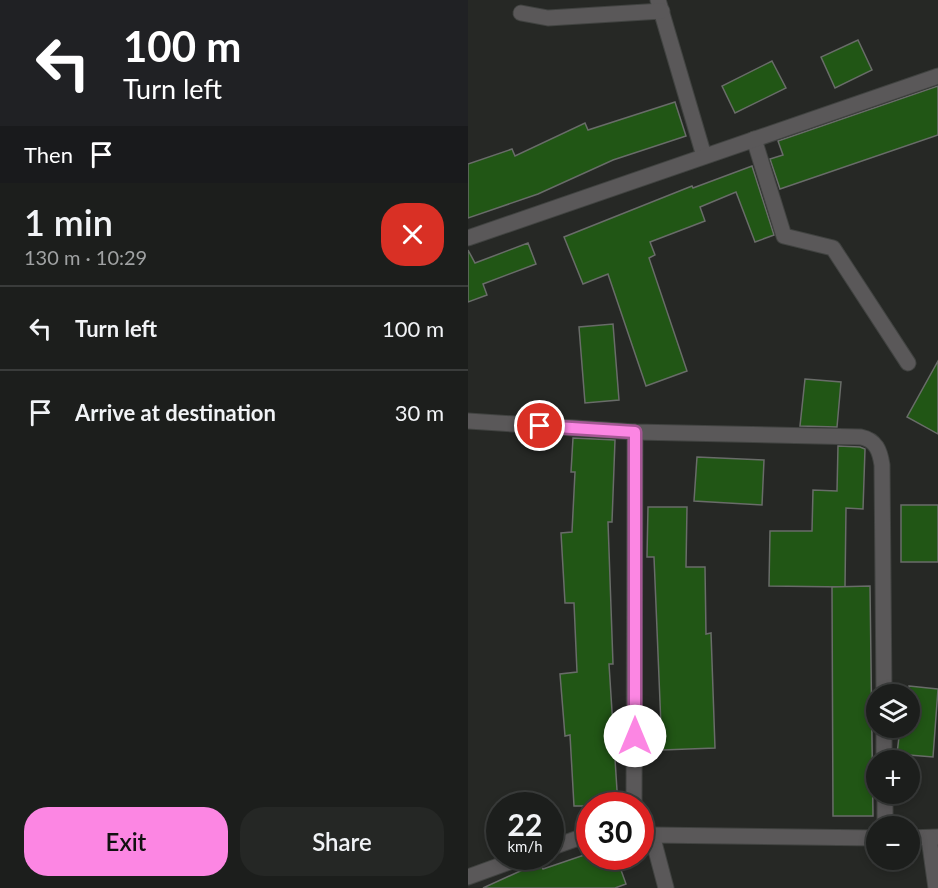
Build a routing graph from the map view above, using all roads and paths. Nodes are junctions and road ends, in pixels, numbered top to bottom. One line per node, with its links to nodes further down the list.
1 (660, 6): 2 (street); 5 (street)
2 (521, 13)
3 (938, 76): 4 (street)
4 (754, 139): 5 (street); 7 (street)
5 (704, 156): 6 (street)
6 (468, 237)
7 (908, 363)
8 (468, 421): 9 (street)
9 (635, 432): 10 (street); 11 (street)
10 (884, 684)
11 (634, 792)
12 (654, 830): 13 (street)
13 (866, 838)
14 (933, 838): 19 (street)
15 (654, 853): 18 (street)
16 (487, 870): 17 (street)
17 (468, 877)
18 (666, 888)
19 (936, 888)

